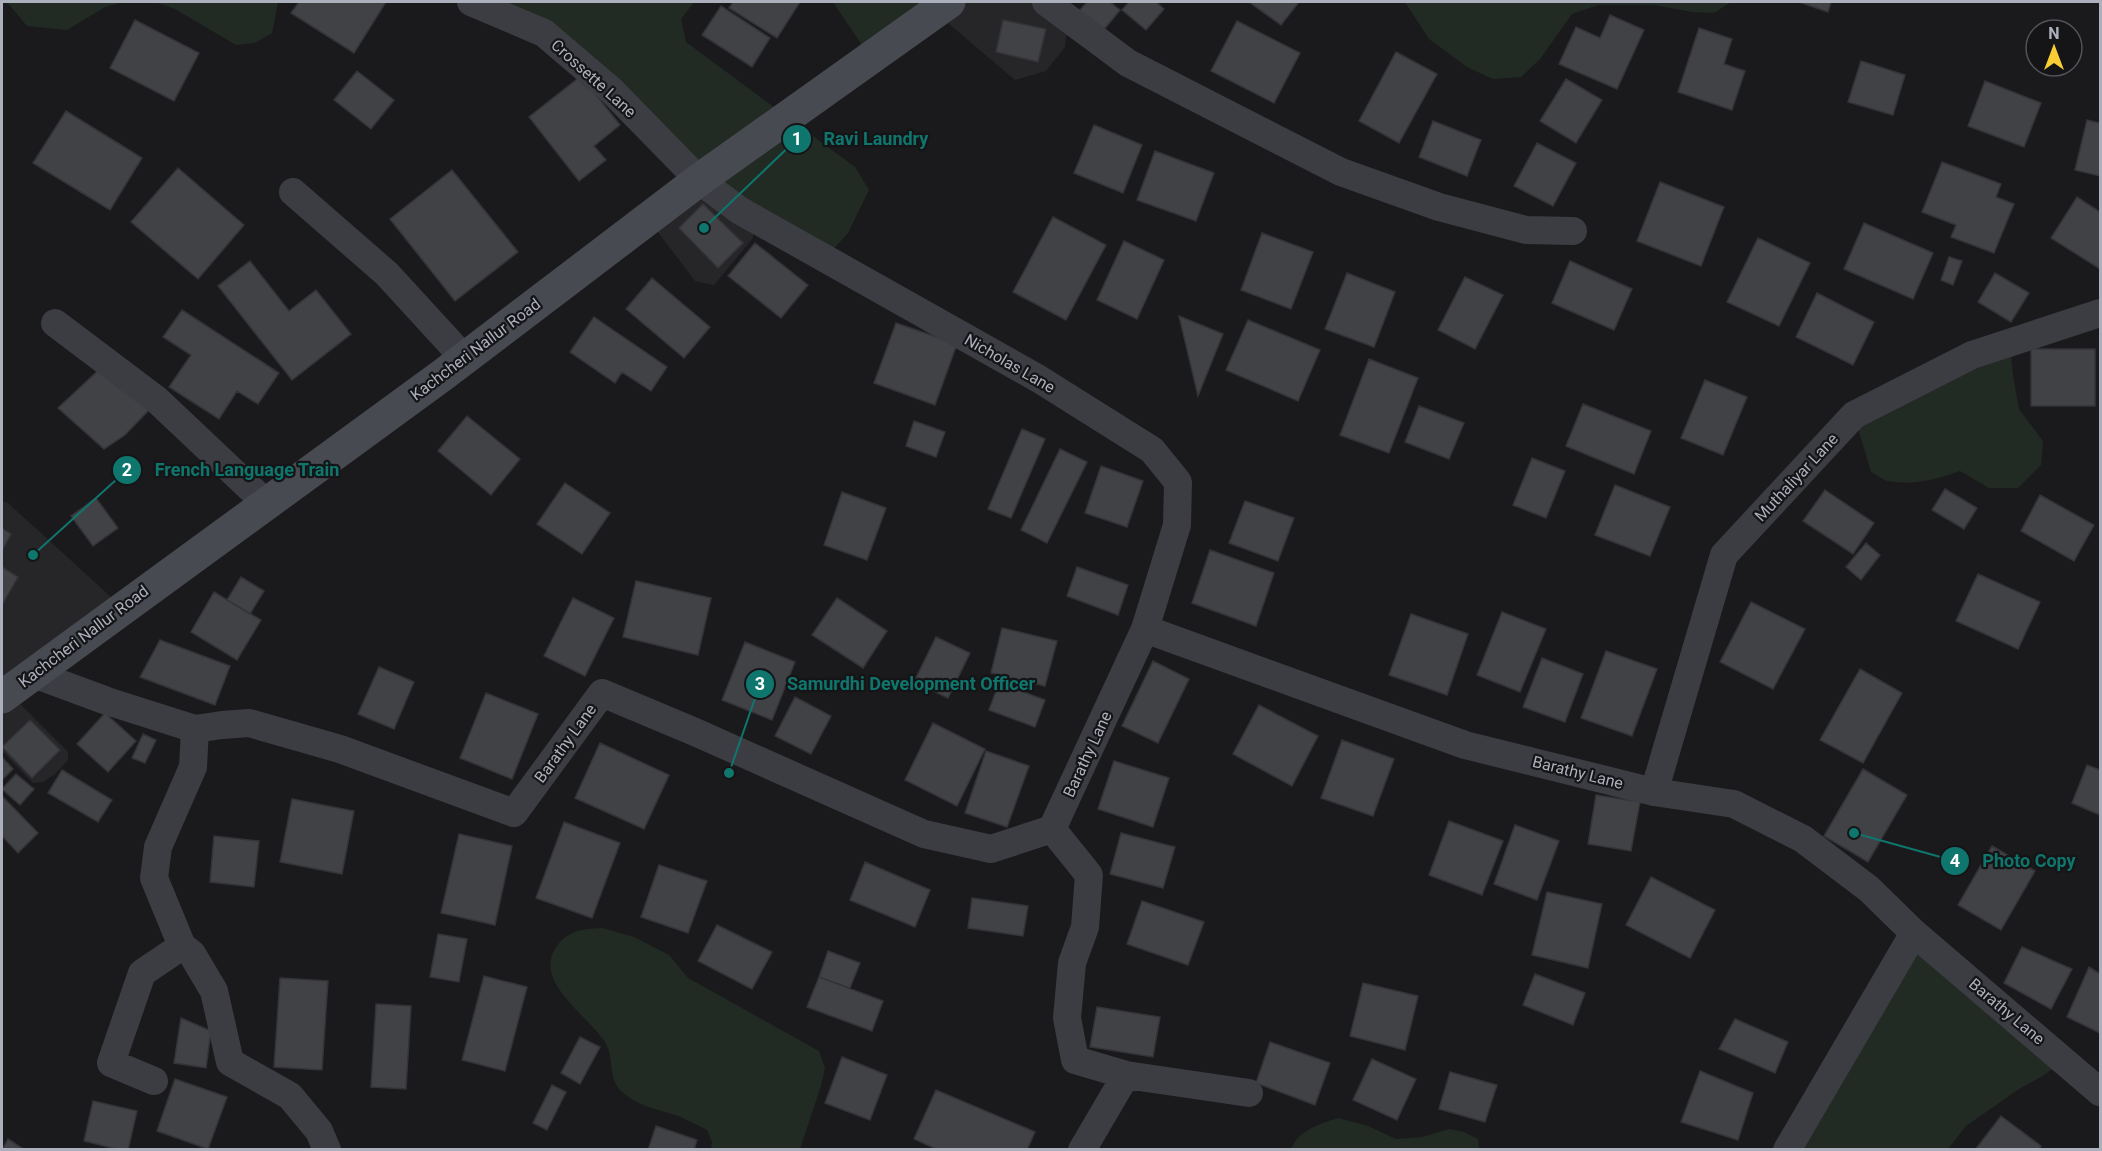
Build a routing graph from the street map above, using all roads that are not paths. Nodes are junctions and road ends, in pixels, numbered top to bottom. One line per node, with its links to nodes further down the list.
1 (471, 2): 4 (street, Crossette Lane)
2 (950, 2): 4 (street, Kachcheri Nallur Road)
3 (1046, 2): 6 (street)
4 (699, 180): 9 (street, Kachcheri Nallur Road); 11 (street, Nicholas Lane)
5 (293, 192): 9 (street)
6 (1573, 231)
7 (2100, 313): 14 (street, Muthaliyar Lane)
8 (55, 323): 10 (street)
9 (464, 358): 10 (street, Kachcheri Nallur Road)
10 (266, 503): 12 (street, Kachcheri Nallur Road)
11 (1144, 629): 14 (street, Barathy Lane); 15 (street, Barathy Lane)
12 (11, 688): 13 (street, Barathy Lane)
13 (195, 729): 15 (street, Barathy Lane); 17 (street)
14 (1654, 792): 16 (street, Barathy Lane)
15 (1052, 830): 18 (street)
16 (1914, 933): 20 (street, Barathy Lane); 24 (street)
17 (182, 946): 19 (street); 22 (street)
18 (1126, 1075): 21 (street); 23 (street)
19 (154, 1081)
20 (2100, 1092)
21 (1249, 1093)
22 (327, 1149)
23 (1082, 1149)
24 (1787, 1149)

